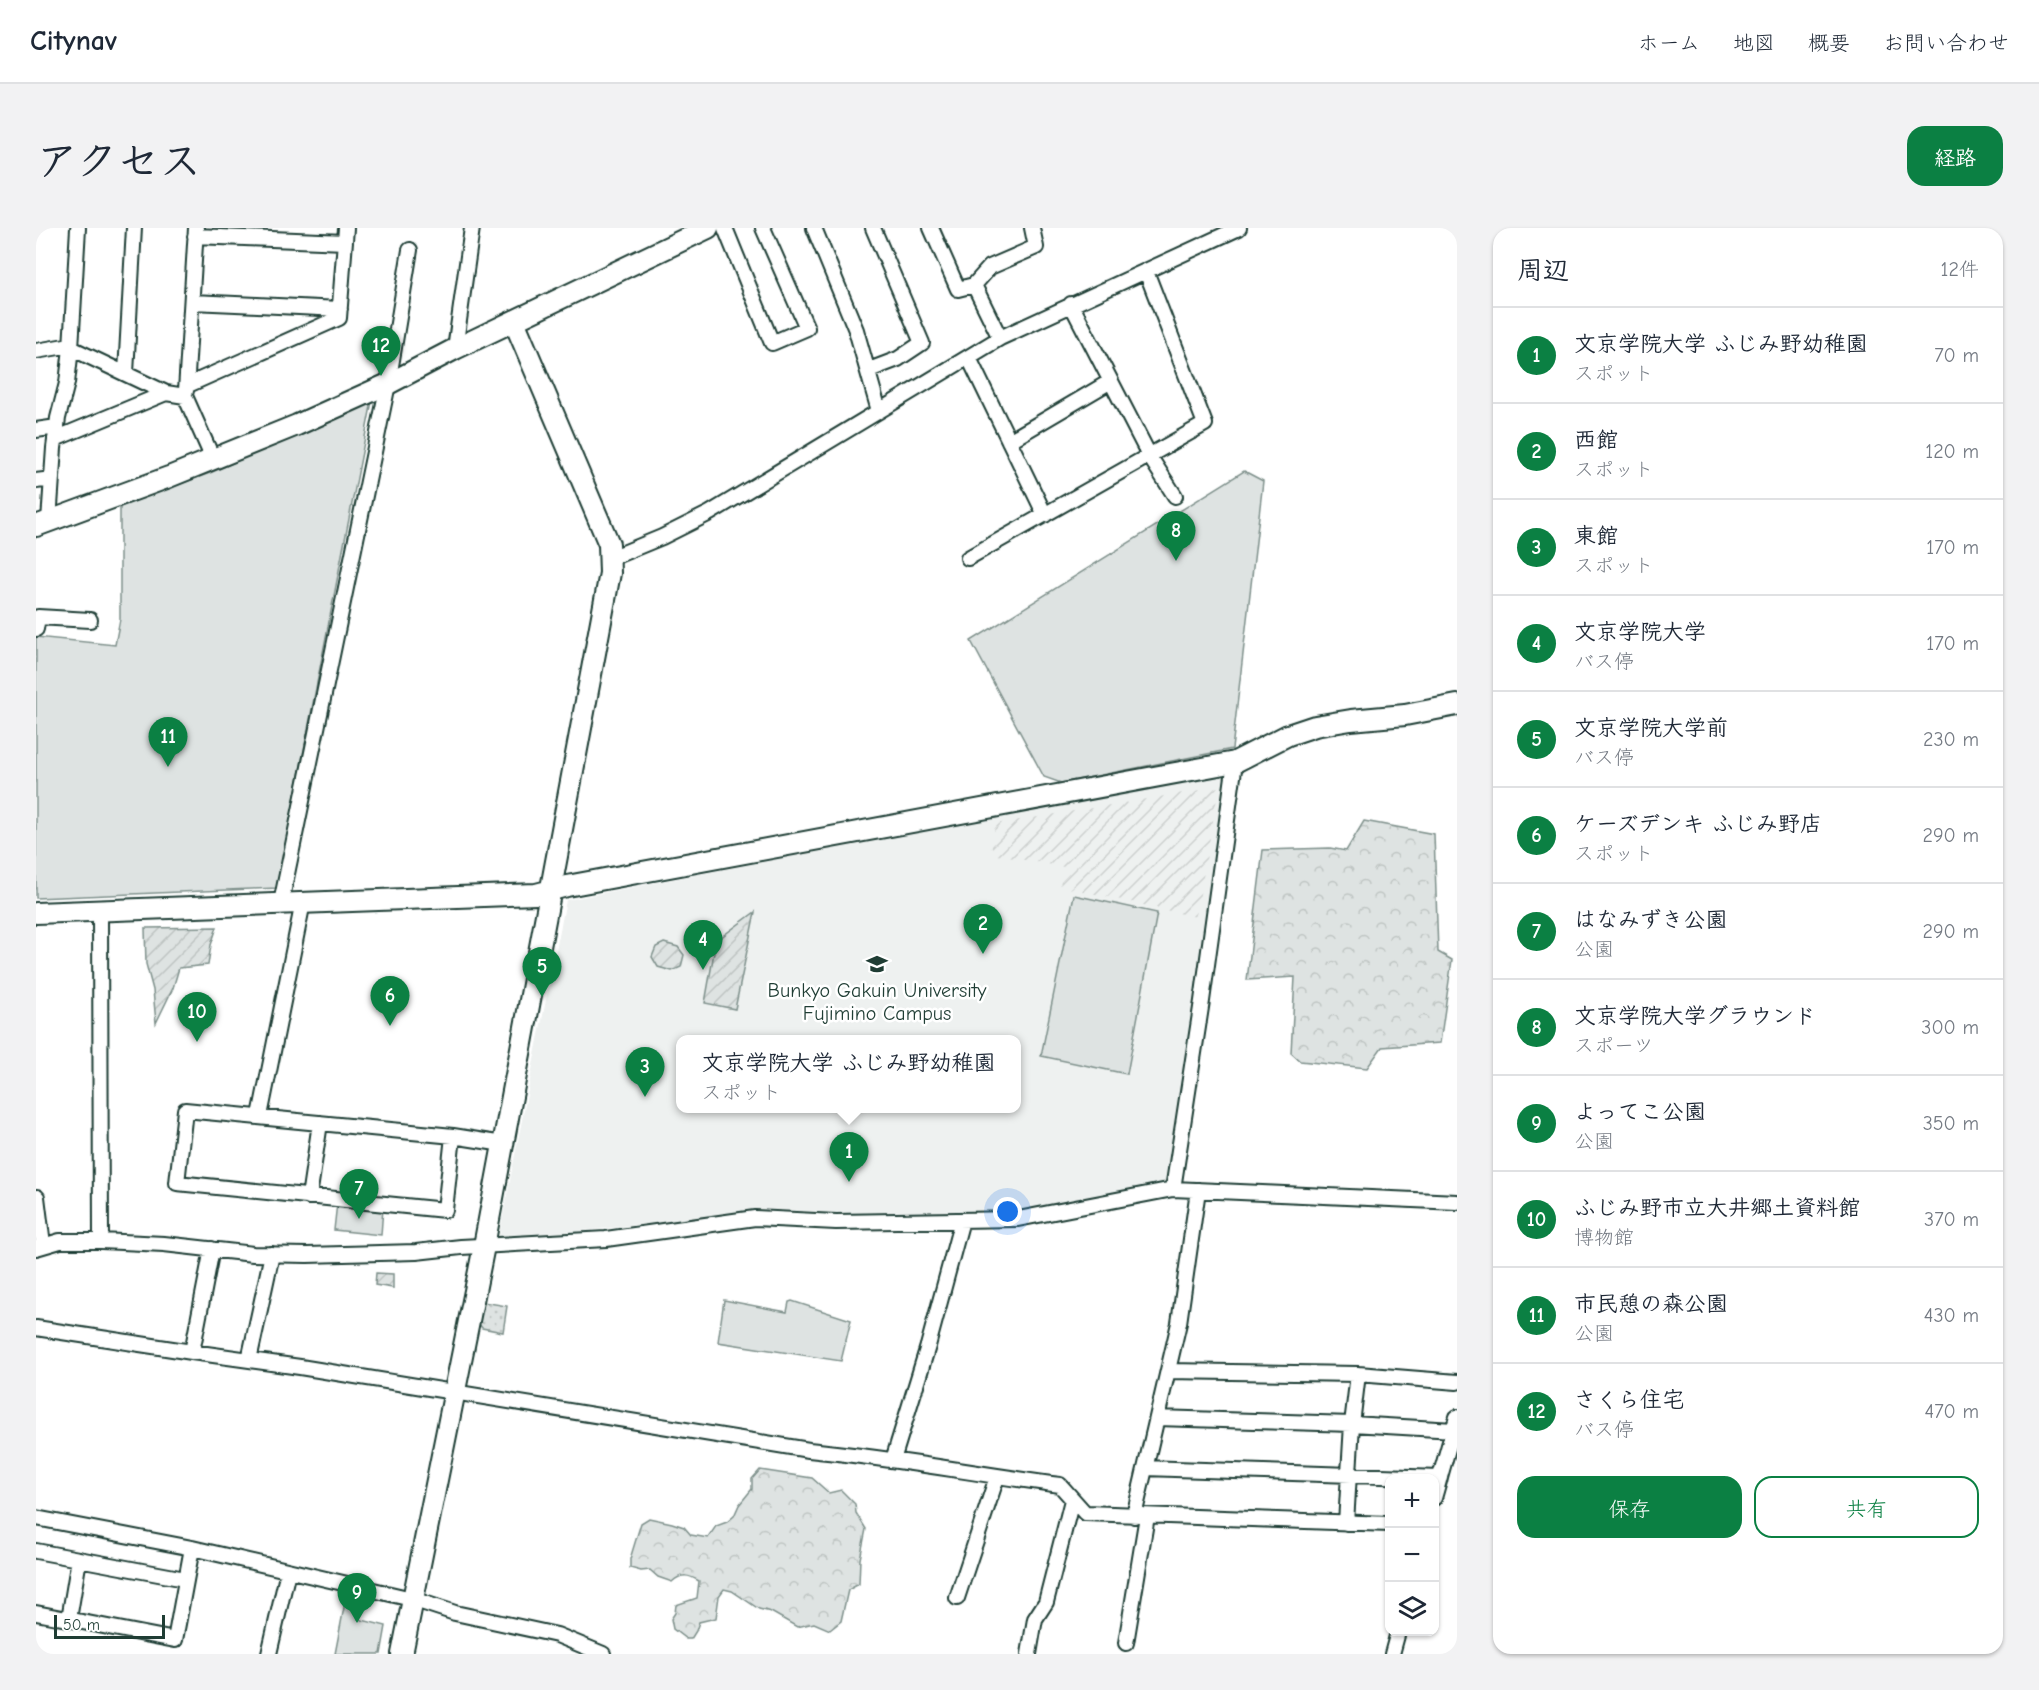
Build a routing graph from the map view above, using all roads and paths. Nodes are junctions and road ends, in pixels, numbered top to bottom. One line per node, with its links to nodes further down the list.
1 (78, 228): 22 (street)
2 (134, 228): 27 (street)
3 (472, 228): 23 (street)
4 (708, 228): 20 (street)
5 (725, 228): 6 (street)
6 (763, 228)
7 (814, 228): 26 (street)
8 (873, 228): 26 (street)
9 (931, 228): 16 (street)
10 (1032, 228): 16 (street)
11 (1239, 228): 15 (street)
12 (195, 232): 13 (street); 17 (street)
13 (345, 235): 19 (street)
14 (410, 250): 29 (street)
15 (1146, 272): 18 (street); 36 (street)
16 (974, 285): 21 (street)
17 (192, 302): 19 (street); 30 (street)
18 (1071, 304): 21 (street); 28 (street)
19 (340, 309): 30 (street)
20 (514, 321): 23 (street); 43 (street)
21 (1000, 338): 25 (street)
22 (71, 347): 24 (street); 27 (street); 34 (street)
23 (455, 349): 29 (street)
24 (36, 351)
25 (969, 358): 32 (street); 35 (street)
26 (869, 370): 32 (street)
27 (126, 373): 31 (street)
28 (1111, 381): 35 (street); 36 (street)
29 (388, 384): 37 (street); 51 (street)
30 (186, 391): 31 (street); 37 (street)
31 (166, 393): 34 (street)
32 (879, 411): 43 (street)
33 (36, 430): 34 (street)
34 (56, 433): 38 (street)
35 (1009, 441): 41 (street)
36 (1150, 457): 40 (street); 41 (street)
37 (213, 459): 42 (street)
38 (52, 479): 39 (street); 42 (street)
39 (36, 481)
40 (1175, 496)
41 (1045, 515): 44 (street)
42 (42, 523)
43 (610, 558): 49 (street)
44 (968, 558)
45 (90, 621): 46 (street)
46 (36, 629)
47 (1457, 705): 48 (street)
48 (1235, 762): 49 (street); 58 (street)
49 (550, 891): 50 (street); 57 (street)
50 (303, 902): 51 (street); 54 (street)
51 (281, 903): 52 (street)
52 (100, 911): 53 (street); 64 (street)
53 (36, 913)
54 (260, 1116): 55 (street); 61 (street)
55 (320, 1123): 56 (street); 61 (street)
56 (453, 1136): 57 (street); 61 (street)
57 (503, 1144): 65 (street)
58 (1173, 1189): 59 (street); 63 (street)
59 (1198, 1190): 62 (street); 72 (street)
60 (37, 1197): 66 (street)
61 (309, 1197)
62 (1457, 1202)
63 (962, 1220): 65 (street); 79 (street)
64 (101, 1241): 66 (street); 67 (street)
65 (484, 1246): 68 (street); 75 (street)
66 (40, 1247)
67 (212, 1250): 68 (street); 70 (street)
68 (272, 1254): 71 (street)
69 (36, 1328): 70 (street)
70 (192, 1352): 71 (street)
71 (249, 1360): 75 (street)
72 (1168, 1371): 73 (street); 76 (street)
73 (1358, 1374): 74 (street); 78 (street)
74 (1457, 1382)
75 (455, 1392): 79 (street); 96 (street)
76 (1157, 1418): 78 (street); 80 (street)
77 (1455, 1423): 78 (street); 83 (street)
78 (1352, 1424): 81 (street)
79 (893, 1460): 82 (street)
80 (1145, 1468): 81 (street); 86 (street)
81 (1349, 1474): 83 (street); 88 (street)
82 (997, 1477): 85 (street); 95 (street)
83 (1440, 1478): 84 (street)
84 (1439, 1481)
85 (1072, 1500): 86 (street); 104 (street)
86 (1140, 1516): 88 (street); 100 (street)
87 (36, 1518): 90 (street)
88 (1346, 1523): 89 (street)
89 (1385, 1524)
90 (192, 1548): 93 (street); 94 (street)
91 (36, 1551): 92 (street)
92 (79, 1559): 94 (street); 98 (street)
93 (288, 1571): 96 (street); 101 (street)
94 (185, 1579): 98 (street)
95 (957, 1598)
96 (412, 1599): 102 (street); 103 (street)
97 (36, 1612): 98 (street)
98 (69, 1619)
99 (1397, 1636): 105 (street)
100 (1126, 1643)
101 (269, 1654)
102 (402, 1654)
103 (603, 1654)
104 (1029, 1654)
105 (1392, 1654)

